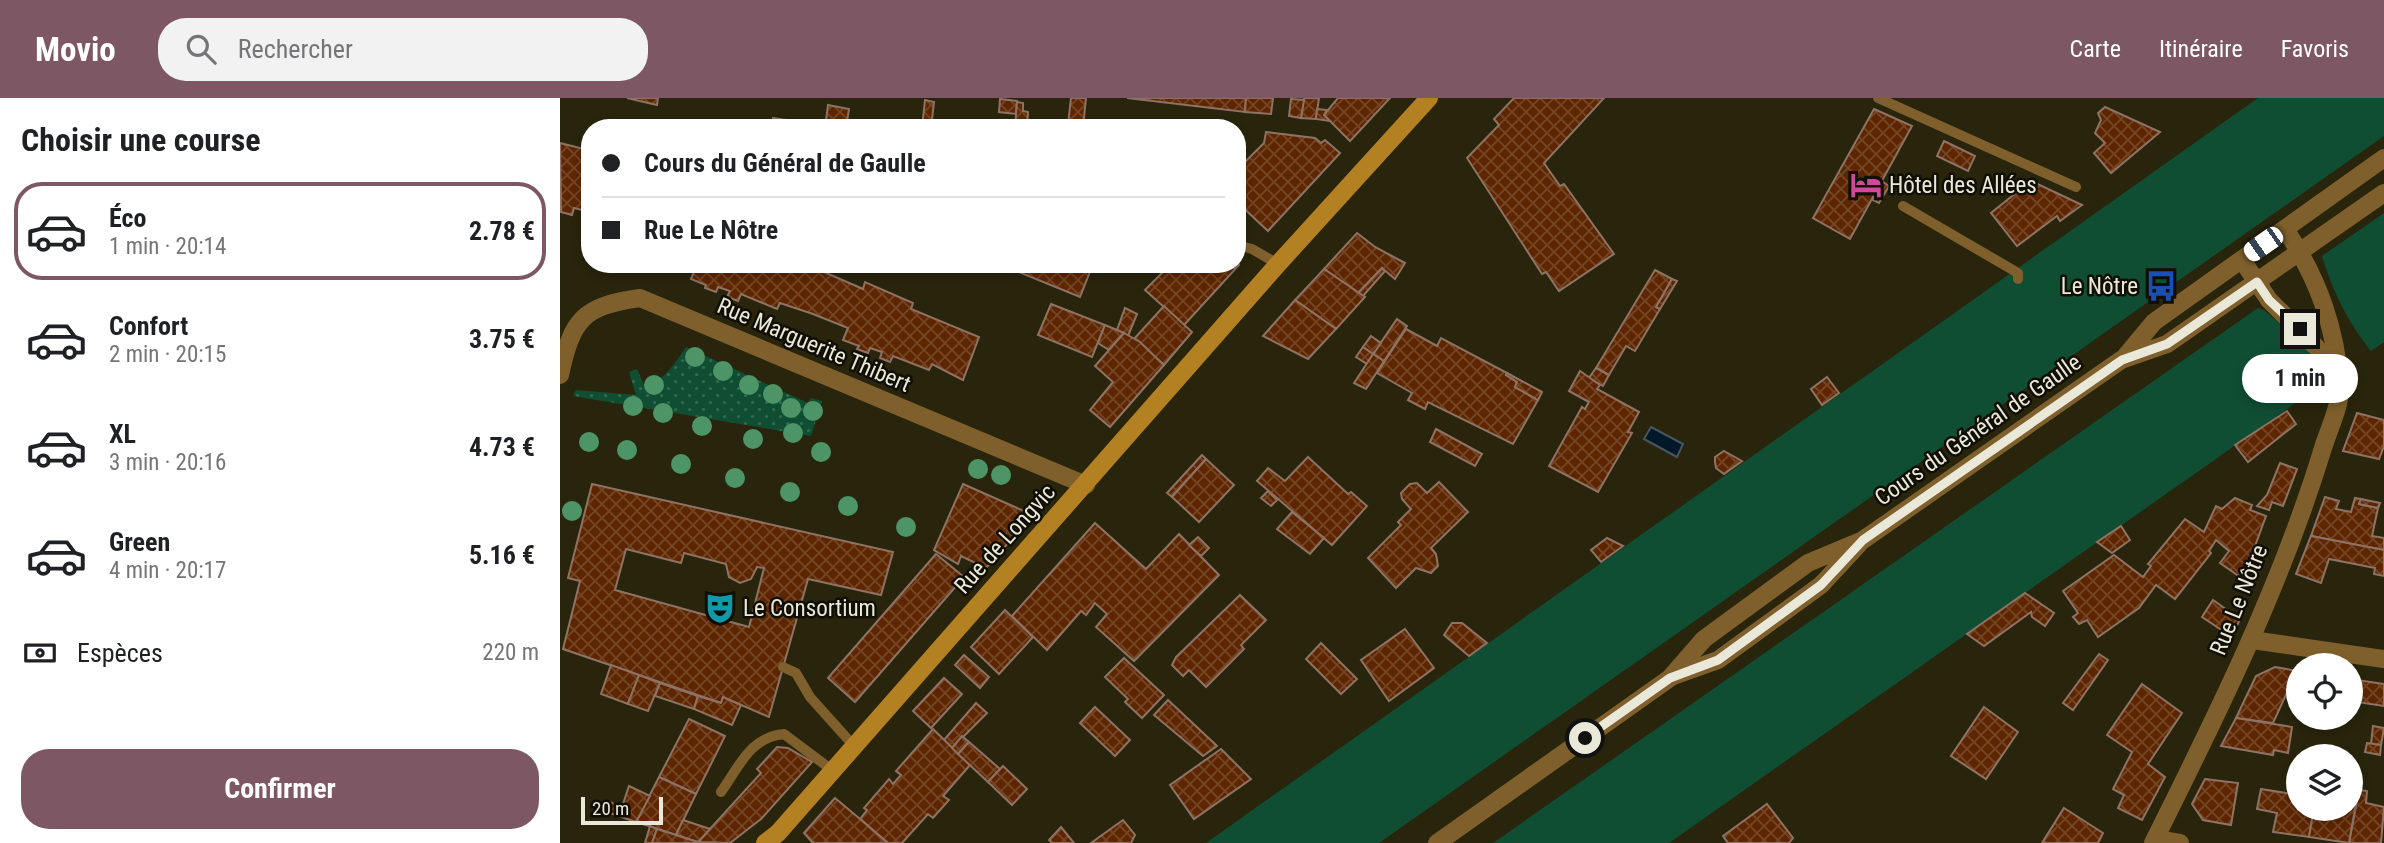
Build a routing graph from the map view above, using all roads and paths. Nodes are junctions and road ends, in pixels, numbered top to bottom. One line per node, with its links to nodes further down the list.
1 (1429, 98): 11 (street, Rue de Longvic)
2 (1878, 98): 4 (lane)
3 (2384, 158): 7 (street, Cours du Général de Gaulle)
4 (2076, 187)
5 (2384, 193): 9 (street, Cours du Général de Gaulle)
6 (1903, 206): 12 (lane)
7 (2285, 229): 9 (street, Rue Le Nôtre); 10 (street, Cours du Général de Gaulle)
8 (1246, 247): 11 (lane)
9 (2300, 251): 13 (street, Cours du Général de Gaulle); 15 (street, Rue Le Nôtre)
10 (2242, 260): 13 (street); 14 (street, Cours du Général de Gaulle)
11 (1279, 264): 17 (street, Rue de Longvic)
12 (2018, 279)
13 (2257, 282): 14 (street, Cours du Général de Gaulle); 15 (street)
14 (2122, 360): 18 (street, Cours du Général de Gaulle)
15 (2336, 367): 19 (street, Rue Le Nôtre)
16 (560, 375): 17 (street, Rue Marguerite Thibert)
17 (1086, 485): 23 (street, Rue de Longvic)
18 (1863, 540): 22 (street, Cours du Général de Gaulle); 22 (street, Cours du Général de Gaulle)
19 (2252, 640): 20 (street); 26 (street, Rue Le Nôtre)
20 (2384, 659)
21 (783, 667): 23 (lane)
22 (1670, 678): 28 (street, Cours du Général de Gaulle)
23 (853, 745): 24 (street, Rue de Longvic)
24 (832, 770): 25 (lane); 27 (street, Rue de Longvic)
25 (720, 792)
26 (2154, 841): 29 (street)
27 (765, 843)
28 (1437, 843)
29 (2180, 843)

